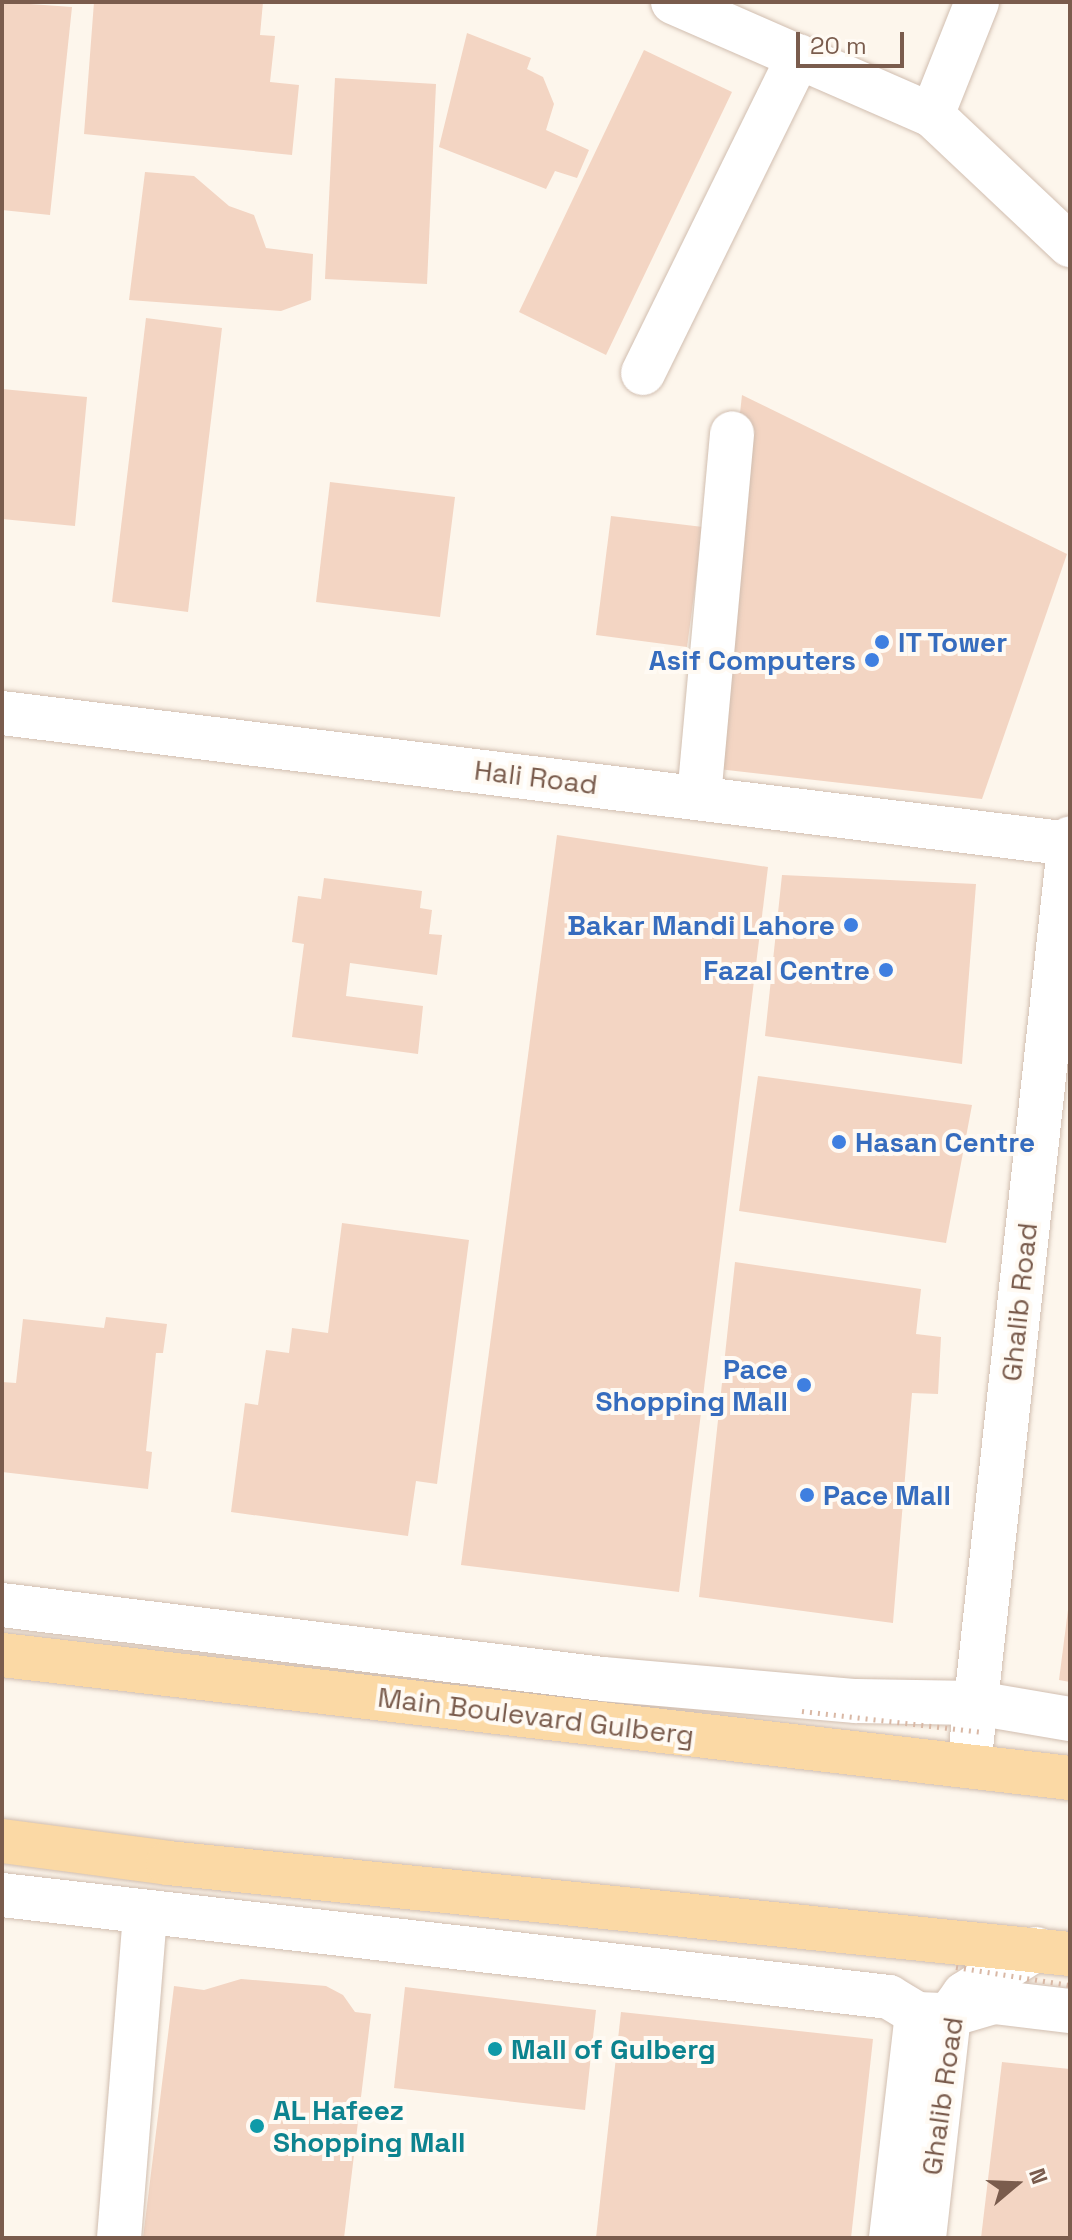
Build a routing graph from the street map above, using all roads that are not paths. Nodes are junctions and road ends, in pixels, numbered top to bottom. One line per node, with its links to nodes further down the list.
1 (673, 2): 3 (street)
2 (977, 2): 4 (street)
3 (799, 56): 4 (street); 6 (street)
4 (932, 115): 5 (street)
5 (1070, 245)
6 (643, 373)
7 (732, 433): 9 (street)
8 (2, 713): 9 (street, Hali Road)
9 (699, 797): 10 (street, Hali Road)
10 (1069, 842): 14 (street, Ghalib Road)
11 (2, 1605): 14 (street)
12 (2, 1655): 14 (main road, Main Boulevard Gulberg)
13 (1070, 1719): 14 (street)
14 (976, 1734): 15 (main road, Main Boulevard Gulberg)
15 (1070, 1778)
16 (2, 1841): 19 (main road)
17 (2, 1895): 18 (street)
18 (145, 1913): 21 (street); 22 (street)
19 (1053, 1952): 21 (street, Ghalib Road)
20 (1070, 2011): 21 (street)
21 (933, 2014): 23 (street, Ghalib Road); 24 (street, Ghalib Road)
22 (119, 2238)
23 (891, 2238)
24 (924, 2238)

